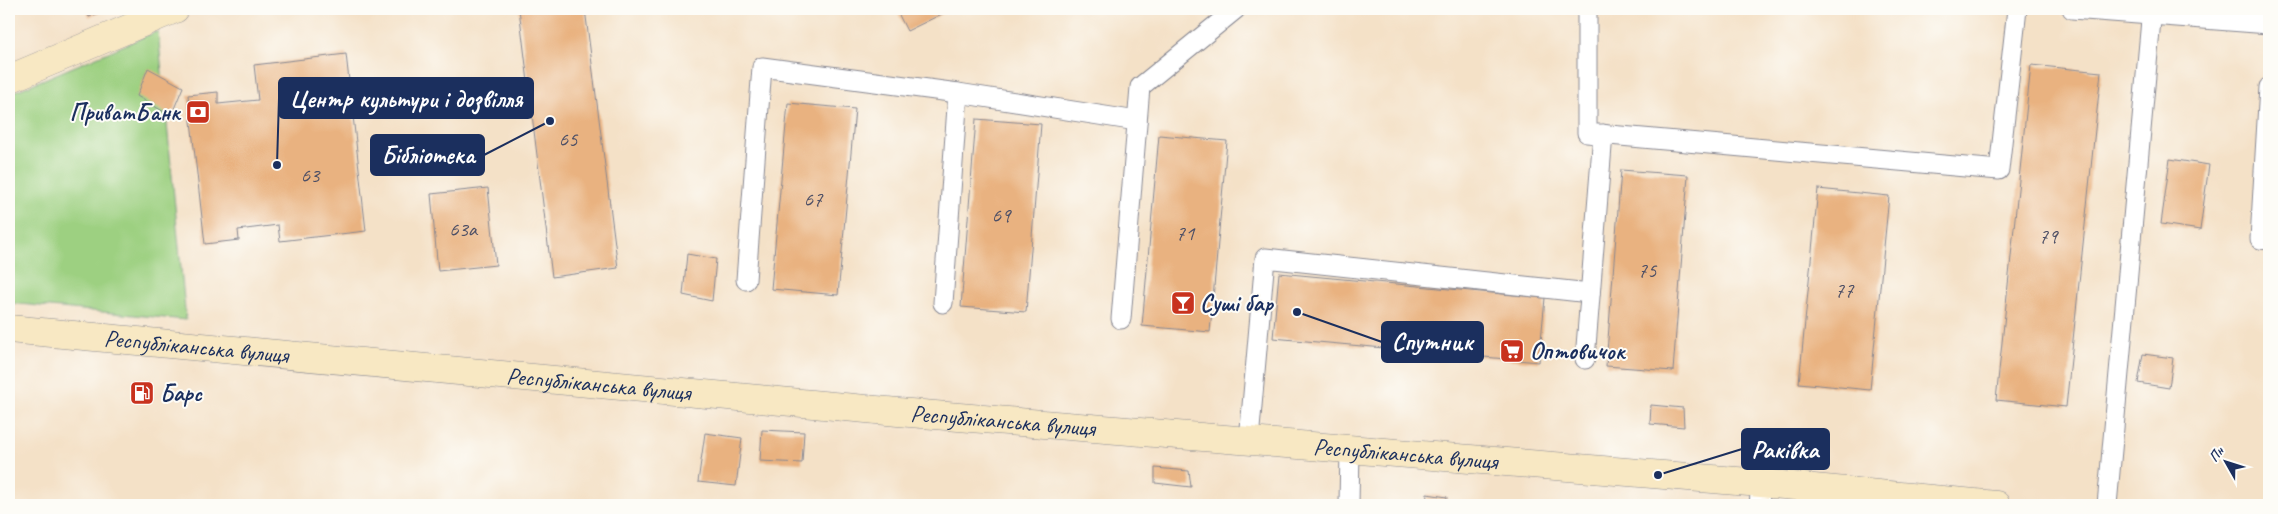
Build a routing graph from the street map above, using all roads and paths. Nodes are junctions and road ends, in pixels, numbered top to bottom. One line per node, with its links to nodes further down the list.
1 (175, 9): 8 (main road)
2 (1236, 9): 11 (lane)
3 (1587, 9): 12 (lane)
4 (2018, 9): 12 (lane)
5 (2072, 9): 6 (lane)
6 (2151, 12): 7 (lane); 25 (lane)
7 (2269, 24)
8 (9, 79)
9 (2269, 87): 13 (lane)
10 (958, 93): 11 (lane); 14 (lane); 16 (lane)
11 (1137, 121): 17 (lane)
12 (1603, 134): 15 (lane)
13 (2269, 240)
14 (746, 280)
15 (1590, 294): 19 (lane); 20 (lane)
16 (943, 303)
17 (1121, 319)
18 (9, 329): 20 (main road, Республіканська вулиця)
19 (1585, 359)
20 (1249, 440): 21 (main road, Республіканська вулиця)
21 (1350, 449): 22 (main road, Республіканська вулиця); 23 (lane)
22 (1760, 494): 24 (main road, Республіканська вулиця)
23 (1349, 505)
24 (1996, 505)
25 (2107, 505)

